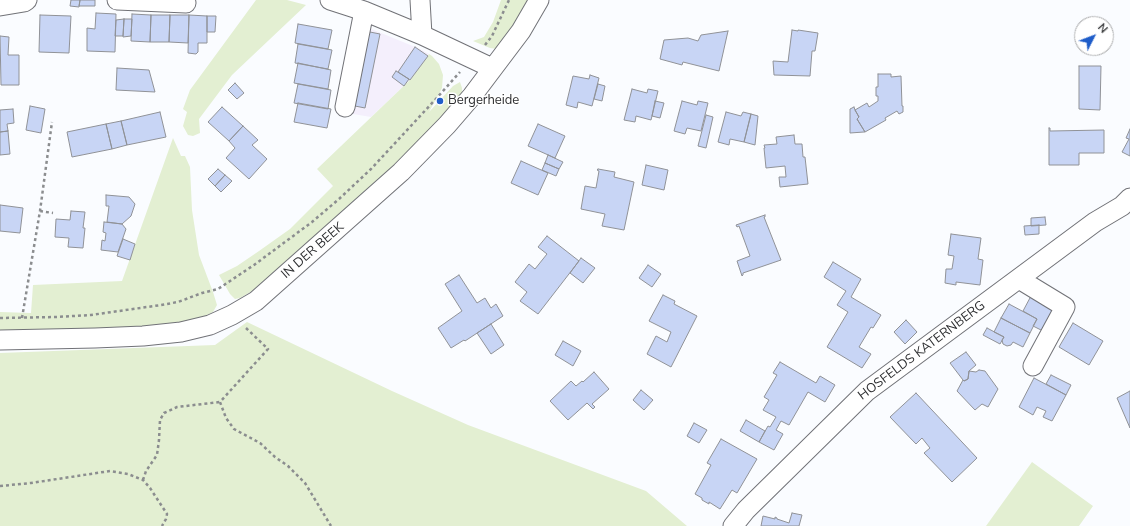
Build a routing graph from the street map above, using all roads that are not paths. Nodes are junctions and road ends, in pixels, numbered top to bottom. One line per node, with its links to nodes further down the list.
1 (27, 0): 7 (street)
2 (117, 0): 6 (street)
3 (330, 0): 8 (street)
4 (420, 0): 9 (street)
5 (538, 0): 10 (street, IN DER BEEK)
6 (186, 3)
7 (0, 6)
8 (364, 11): 9 (street); 11 (street)
9 (422, 35): 10 (street)
10 (492, 68): 14 (street, IN DER BEEK)
11 (345, 108)
12 (1130, 198): 13 (street, HOSFELDS KATERNBERG)
13 (1018, 279): 15 (street); 16 (street, HOSFELDS KATERNBERG)
14 (0, 340)
15 (1033, 366)
16 (733, 526)

